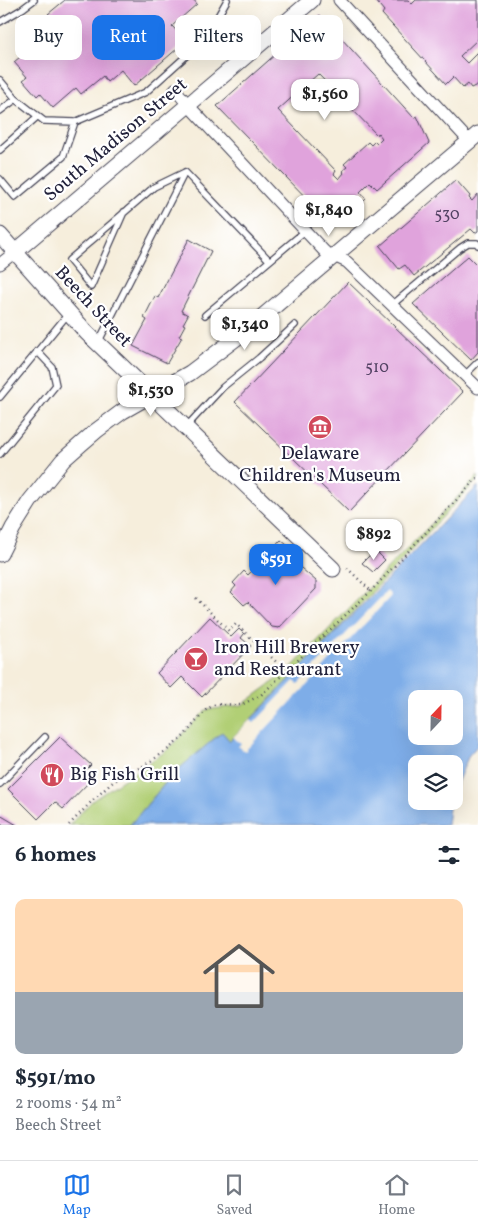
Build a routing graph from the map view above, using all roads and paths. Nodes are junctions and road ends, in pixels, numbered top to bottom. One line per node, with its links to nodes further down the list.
1 (34, 0): 5 (lane)
2 (227, 0): 12 (lane)
3 (312, 0): 9 (street, South Madison Street)
4 (340, 0): 13 (street)
5 (0, 22)
6 (0, 80): 8 (lane)
7 (175, 89): 9 (street)
8 (16, 99): 10 (lane); 11 (lane)
9 (188, 105): 18 (street); 21 (street, South Madison Street)
10 (0, 111)
11 (38, 116): 12 (lane); 14 (lane)
12 (75, 122): 16 (lane)
13 (474, 138): 22 (street)
14 (0, 150)
15 (186, 172): 17 (lane); 23 (lane); 29 (lane)
16 (0, 179)
17 (124, 212): 17 (lane)
18 (305, 231): 22 (street); 23 (lane)
19 (0, 235): 21 (street, Beech Street)
20 (478, 245): 25 (lane)
21 (14, 252): 24 (street); 26 (street, Beech Street)
22 (335, 256): 25 (street); 34 (street)
23 (269, 260): 27 (lane)
24 (0, 264)
25 (392, 305): 32 (street)
26 (69, 312): 29 (street, Beech Street); 30 (lane)
27 (204, 315)
28 (295, 325): 36 (lane)
29 (98, 343): 34 (street, Beech Street)
30 (37, 351): 35 (lane); 37 (lane)
31 (478, 362): 32 (lane)
32 (465, 375): 33 (street)
33 (478, 388)
34 (150, 395): 36 (street, Beech Street); 39 (street)
35 (0, 397)
36 (185, 428): 40 (street, Beech Street)
37 (0, 454)
38 (478, 478): 41 (path)
39 (0, 554)
40 (333, 569): 41 (path)
41 (370, 591): 43 (path)
42 (196, 598): 43 (path)
43 (287, 672): 46 (path)
44 (44, 737): 45 (lane)
45 (0, 784)
46 (69, 825)

